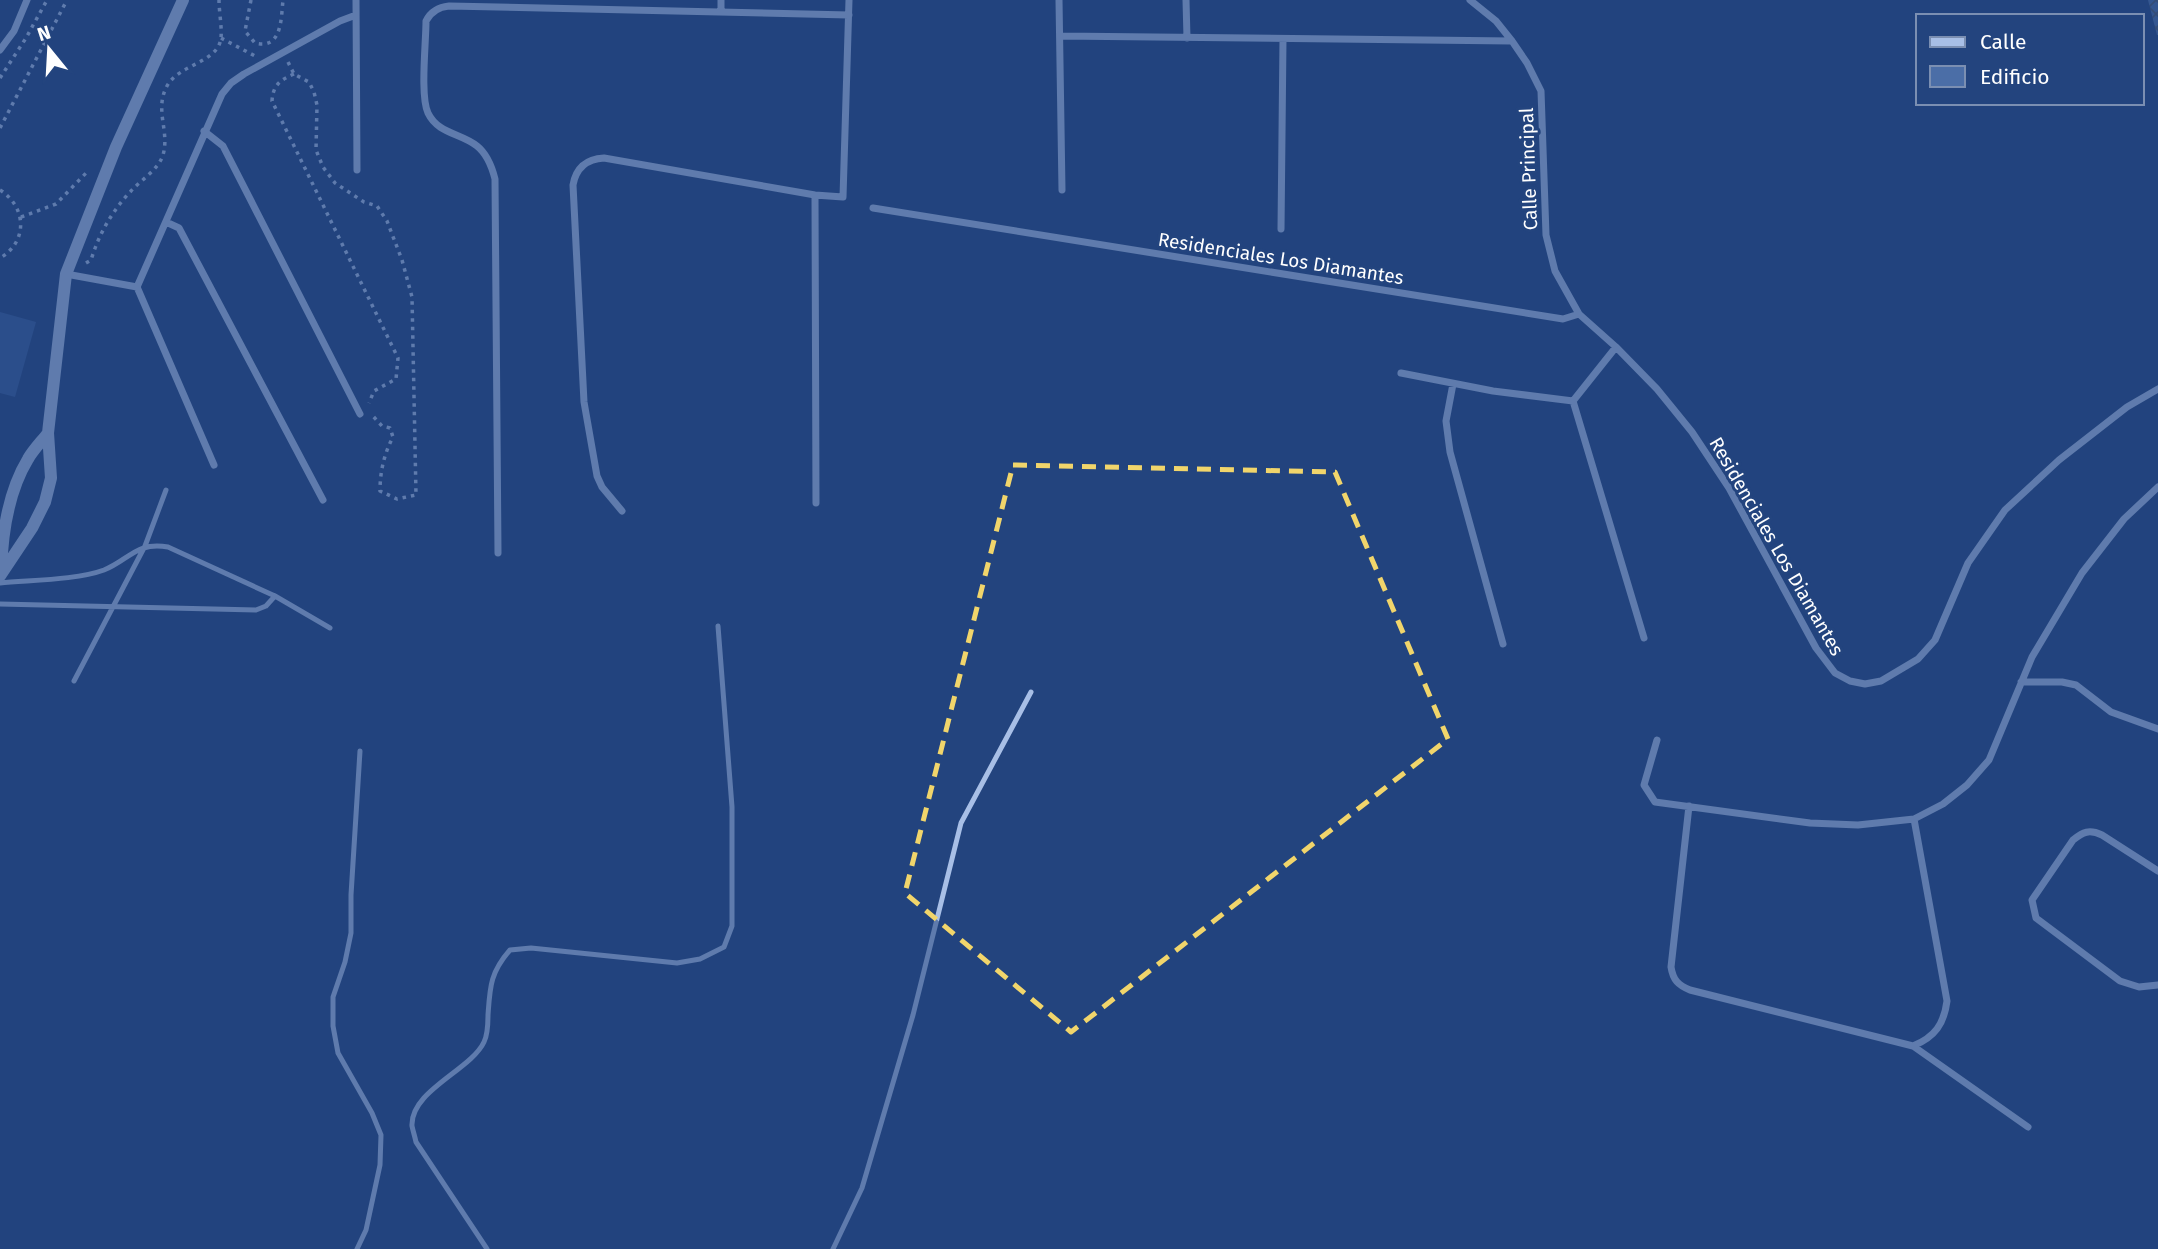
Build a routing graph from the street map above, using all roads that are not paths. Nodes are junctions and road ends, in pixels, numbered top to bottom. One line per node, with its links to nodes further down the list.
1 (27, 0): 16 (street)
2 (183, 0): 24 (street)
3 (356, 0): 10 (street)
4 (721, 0): 9 (street)
5 (849, 0): 11 (street)
6 (1059, 0): 12 (street)
7 (1186, 0): 13 (street)
8 (1470, 0): 15 (street, Calle Principal)
9 (721, 12): 11 (street); 41 (street)
10 (356, 15): 17 (street); 18 (street)
11 (849, 15): 20 (street)
12 (1060, 36): 13 (street); 19 (street)
13 (1187, 38): 14 (street)
14 (1283, 39): 15 (street); 23 (street)
15 (1512, 41): 26 (street, Calle Principal)
16 (0, 50)
17 (204, 131): 22 (street); 32 (street)
18 (357, 170)
19 (1062, 190)
20 (815, 195): 38 (street); 39 (street)
21 (873, 208): 26 (street, Residenciales Los Diamantes)
22 (166, 222): 25 (street); 37 (street)
23 (1281, 229)
24 (66, 274): 25 (street); 33 (street)
25 (137, 287): 34 (street)
26 (1578, 314): 27 (street, Residenciales Los Diamantes)
27 (1616, 348): 30 (street, Residenciales Los Diamantes); 31 (street)
28 (1401, 373): 29 (street)
29 (1453, 384): 31 (street); 49 (street)
30 (2158, 389)
31 (1573, 401): 48 (street)
32 (360, 414)
33 (48, 433): 42 (street); 42 (street)
34 (214, 465)
35 (2158, 487): 51 (street)
36 (166, 490): 40 (lane)
37 (323, 500)
38 (816, 503)
39 (622, 511)
40 (145, 545): 42 (lane); 43 (lane); 45 (lane)
41 (498, 553)
42 (0, 577)
43 (275, 596): 45 (lane); 47 (lane)
44 (0, 604): 45 (lane)
45 (114, 607): 50 (lane)
46 (718, 626): 63 (lane)
47 (330, 628)
48 (1644, 638)
49 (1503, 644)
50 (74, 681)
51 (2021, 682): 53 (street); 57 (street)
52 (1031, 692): 64 (lane)
53 (2158, 729)
54 (1657, 740): 56 (street)
55 (360, 751): 62 (lane)
56 (1689, 806): 57 (street); 60 (street)
57 (1914, 819): 60 (street)
58 (2158, 871): 59 (street)
59 (2158, 985)
60 (1913, 1046): 61 (street)
61 (2028, 1127)
62 (357, 1249)
63 (487, 1249)
64 (833, 1249)

